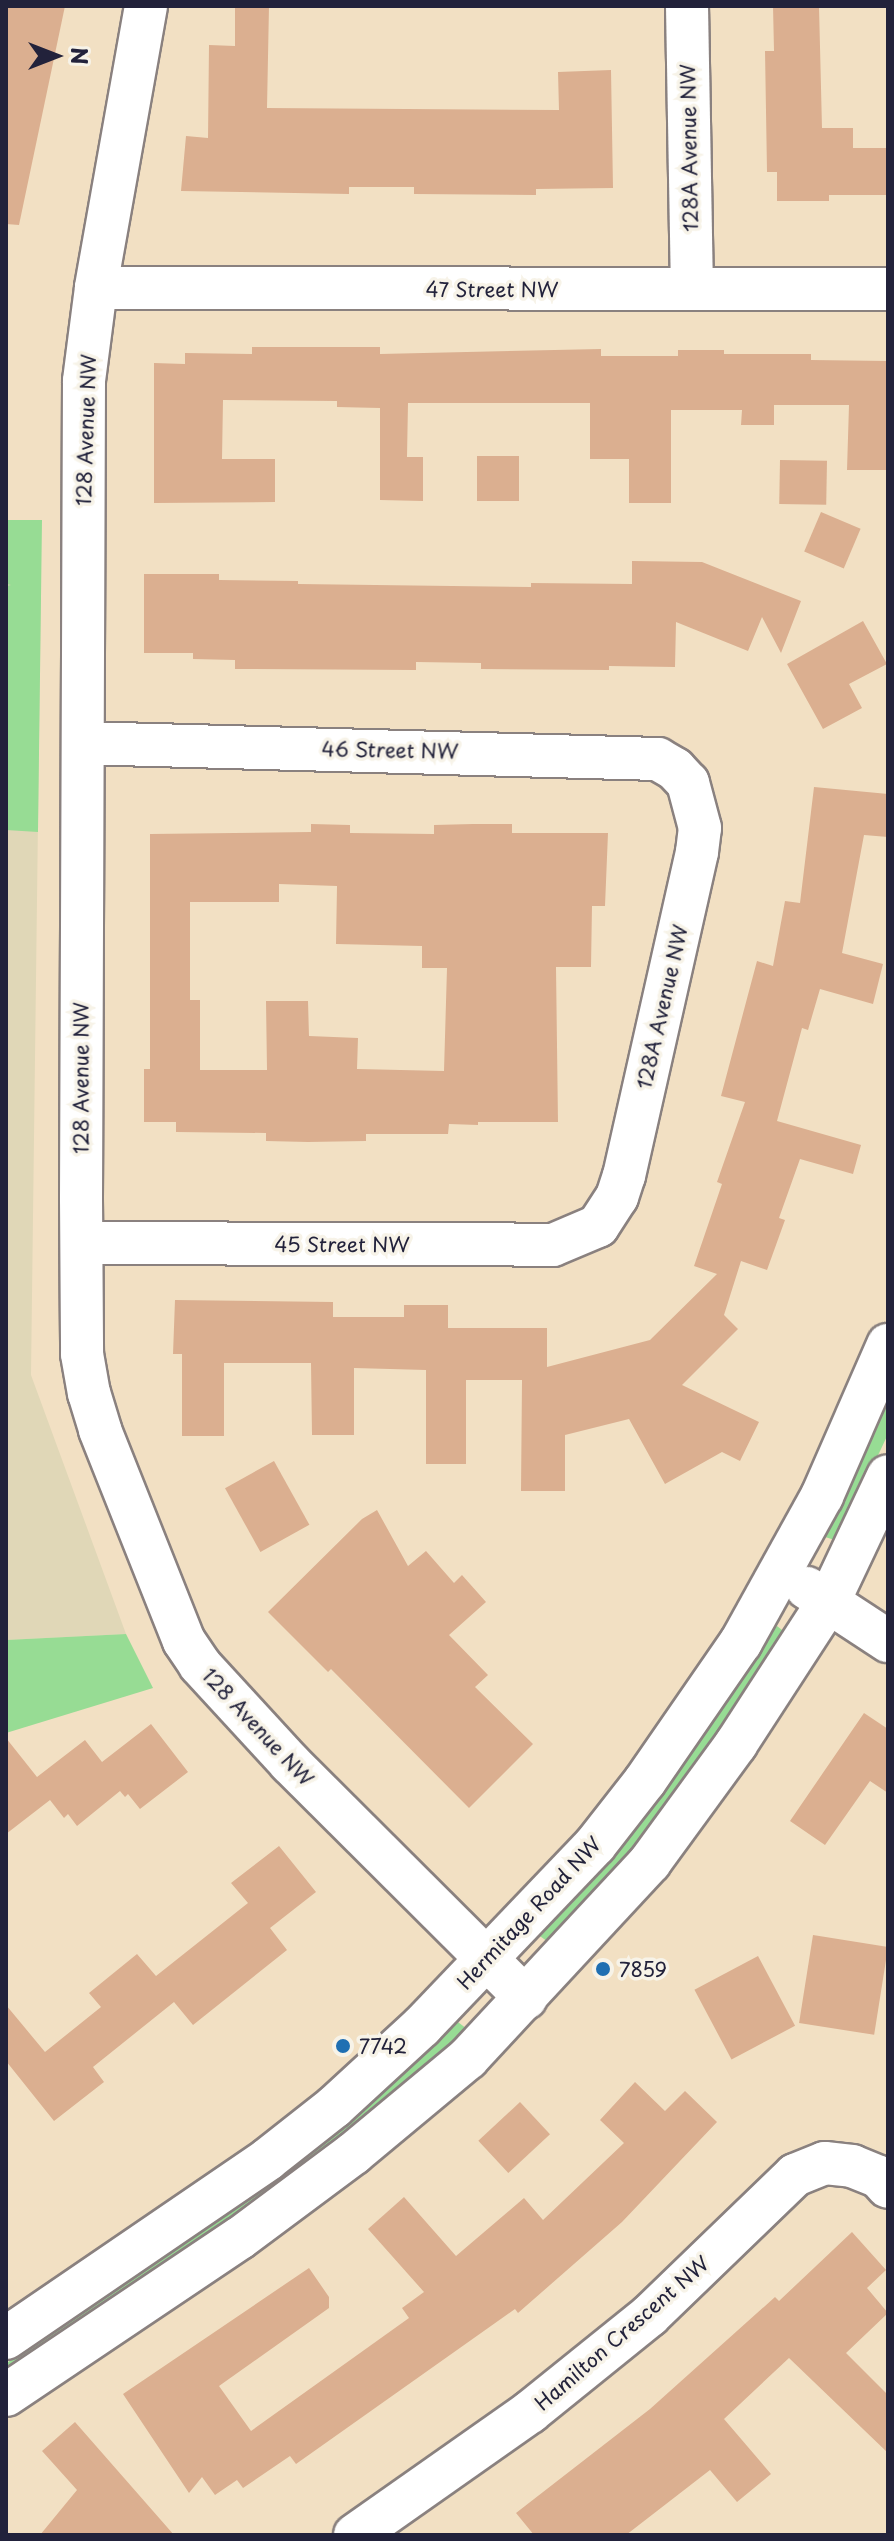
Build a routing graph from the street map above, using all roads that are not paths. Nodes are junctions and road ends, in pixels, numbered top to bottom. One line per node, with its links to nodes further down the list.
1 (146, 6): 3 (street, 128 Avenue NW)
2 (687, 6): 4 (street, 128A Avenue NW)
3 (96, 288): 4 (street, 47 Street NW); 6 (street, 128 Avenue NW)
4 (692, 289): 5 (street, 47 Street NW)
5 (888, 289)
6 (83, 743): 7 (street, 46 Street NW); 9 (street, 128 Avenue NW)
7 (688, 783): 8 (street, 128A Avenue NW)
8 (598, 1226): 9 (street, 45 Street NW)
9 (82, 1243): 15 (street, 128 Avenue NW)
10 (888, 1345): 12 (street, Hermitage Road NW)
11 (888, 1476): 13 (street)
12 (782, 1572): 13 (street); 15 (street, Hermitage Road NW)
13 (829, 1601): 14 (street); 16 (street)
14 (888, 1641)
15 (488, 1959): 16 (street, 128 Avenue NW); 18 (street, Hermitage Road NW)
16 (526, 1998): 19 (street)
17 (888, 2187): 20 (street, Hamilton Crescent NW)
18 (6, 2338)
19 (6, 2395)
20 (355, 2535)

